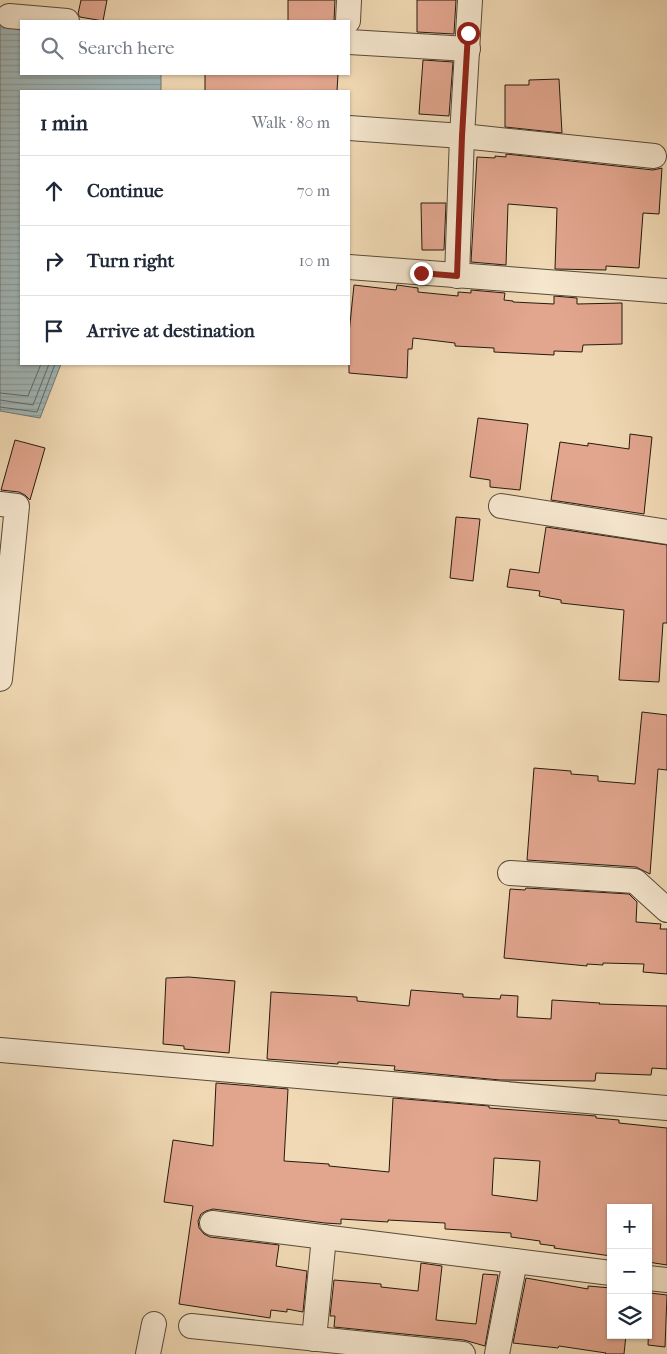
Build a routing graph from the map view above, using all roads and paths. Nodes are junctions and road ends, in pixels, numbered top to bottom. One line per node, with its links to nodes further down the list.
1 (349, 0): 5 (street)
2 (470, 0): 7 (street)
3 (9, 16): 4 (street)
4 (55, 20)
5 (348, 20)
6 (350, 42): 7 (street)
7 (468, 49): 9 (street)
8 (350, 128): 9 (street)
9 (462, 136): 10 (street); 12 (street)
10 (654, 156)
11 (350, 267): 12 (street)
12 (457, 276): 13 (street)
13 (667, 291)
14 (0, 504): 17 (street)
15 (501, 506): 16 (street)
16 (667, 532)
17 (2, 650): 18 (street)
18 (0, 679)
19 (510, 873): 20 (street)
20 (667, 910)
21 (0, 1050): 22 (street)
22 (667, 1108)
23 (212, 1223): 24 (street)
24 (324, 1237): 25 (street); 31 (street)
25 (515, 1261): 26 (street); 34 (street)
26 (607, 1272)
27 (652, 1278): 28 (street)
28 (667, 1280)
29 (154, 1324): 32 (street)
30 (191, 1326): 31 (street)
31 (314, 1339): 33 (street)
32 (148, 1354)
33 (463, 1354)
34 (497, 1354)

